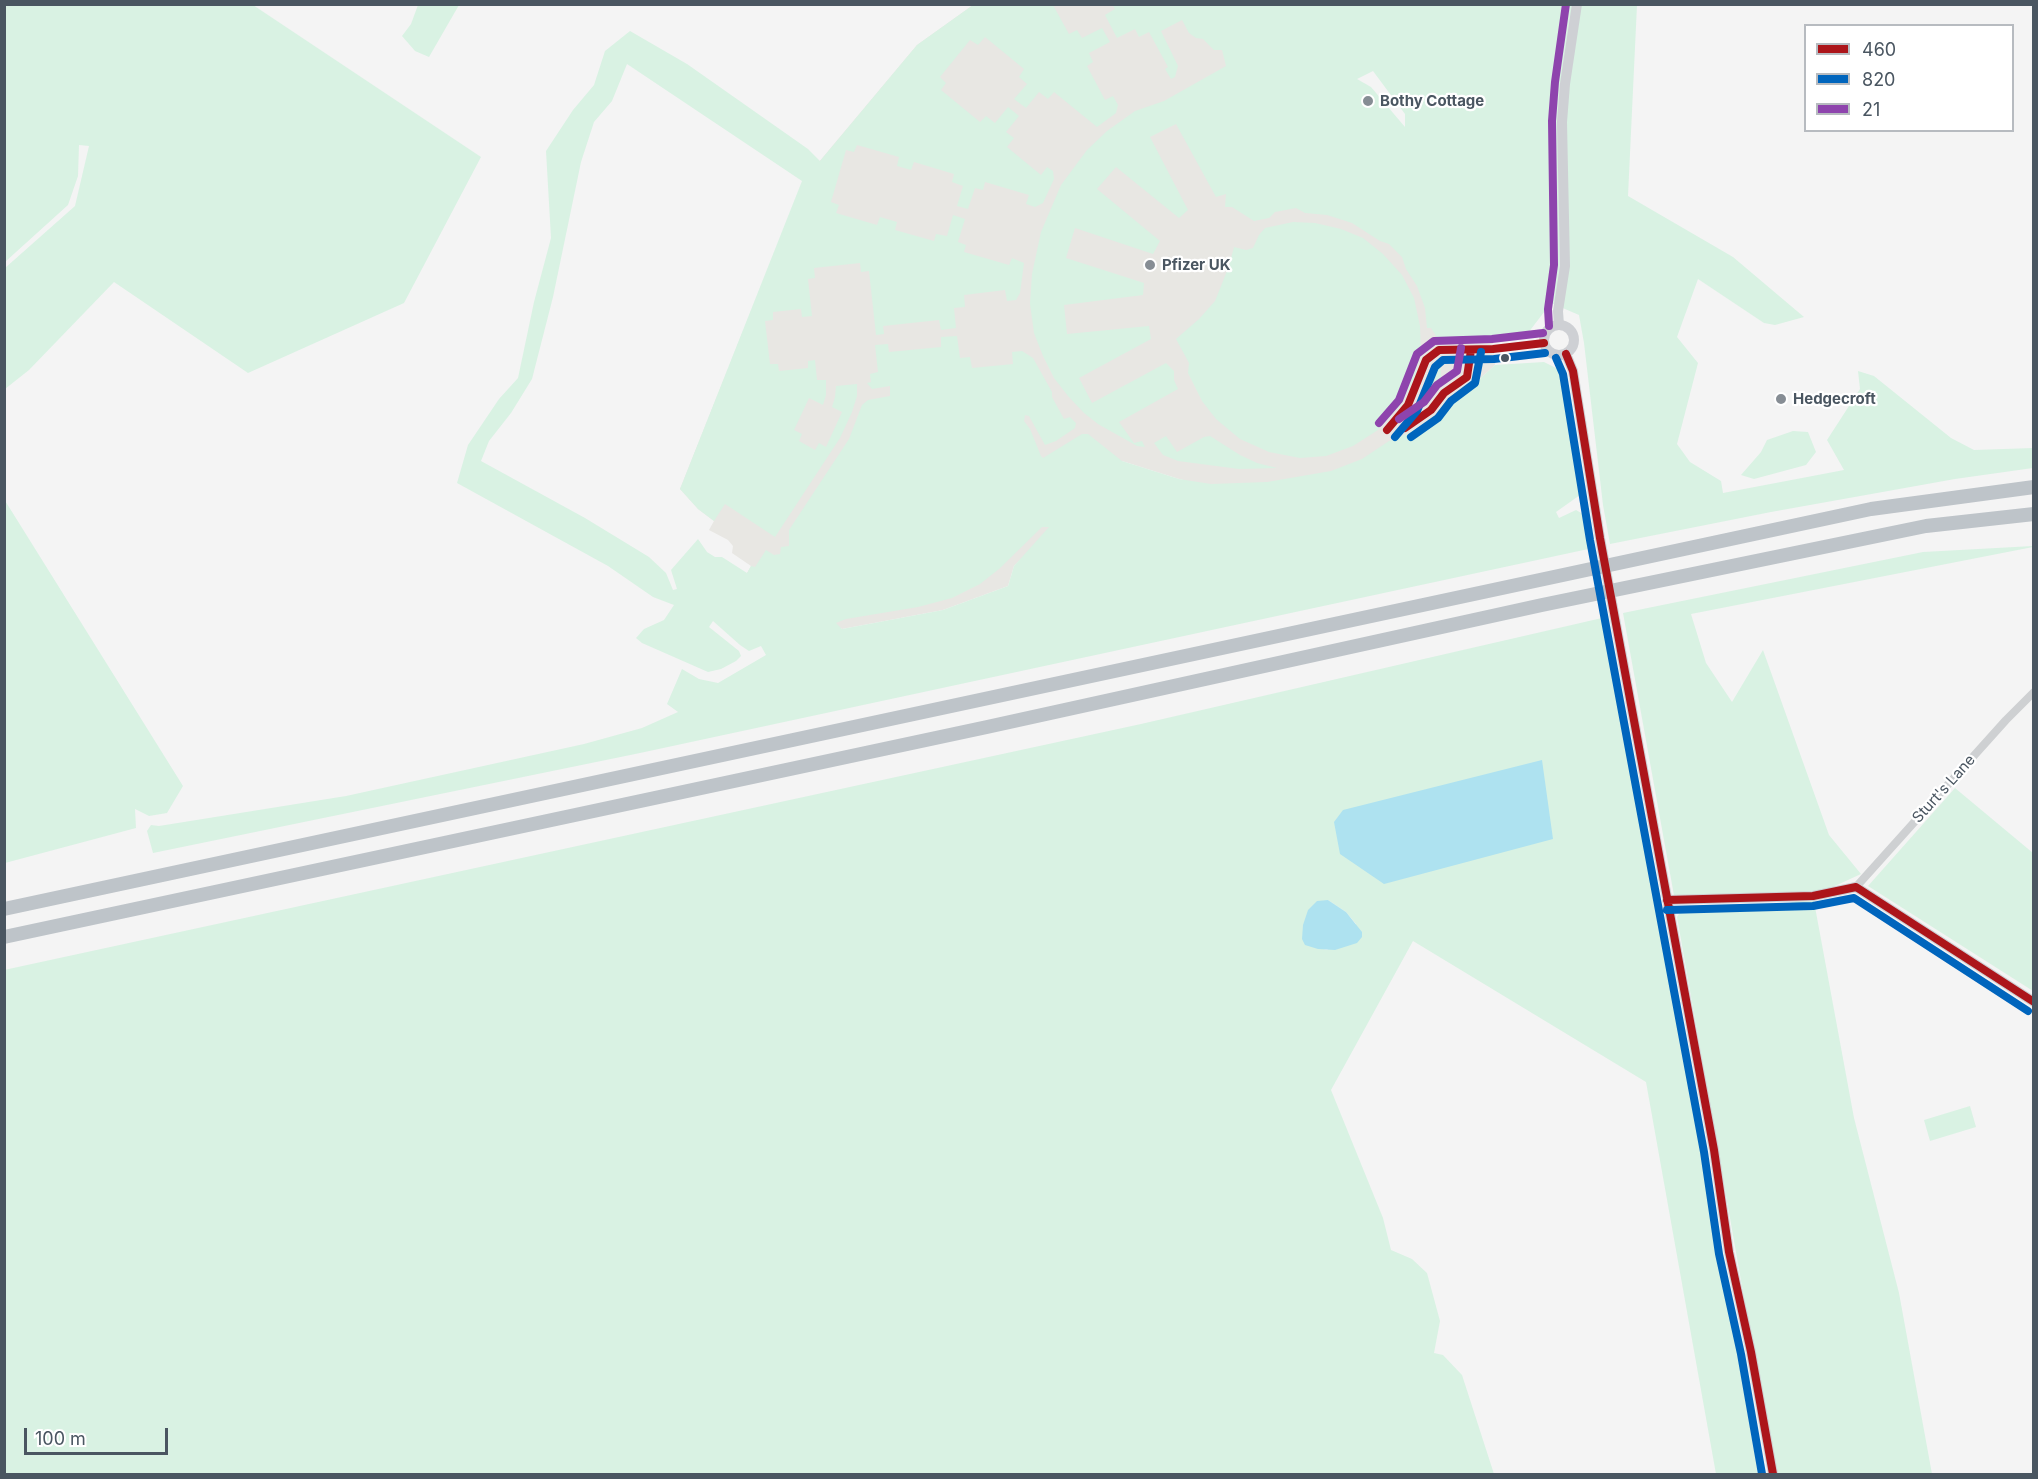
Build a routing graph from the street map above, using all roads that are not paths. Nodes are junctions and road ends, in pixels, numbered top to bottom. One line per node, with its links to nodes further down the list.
1 (1578, 4): 2 (main road)
2 (1559, 325): 3 (main road); 3 (main road)
3 (1566, 354): 8 (main road)
4 (2034, 487): 9 (highway)
5 (2034, 514): 10 (highway)
6 (2034, 692): 7 (street, Sturt's Lane)
7 (1856, 887): 8 (main road); 11 (main road)
8 (1667, 900): 12 (main road)
9 (4, 909)
10 (4, 937)
11 (2034, 1002)
12 (1773, 1474)

